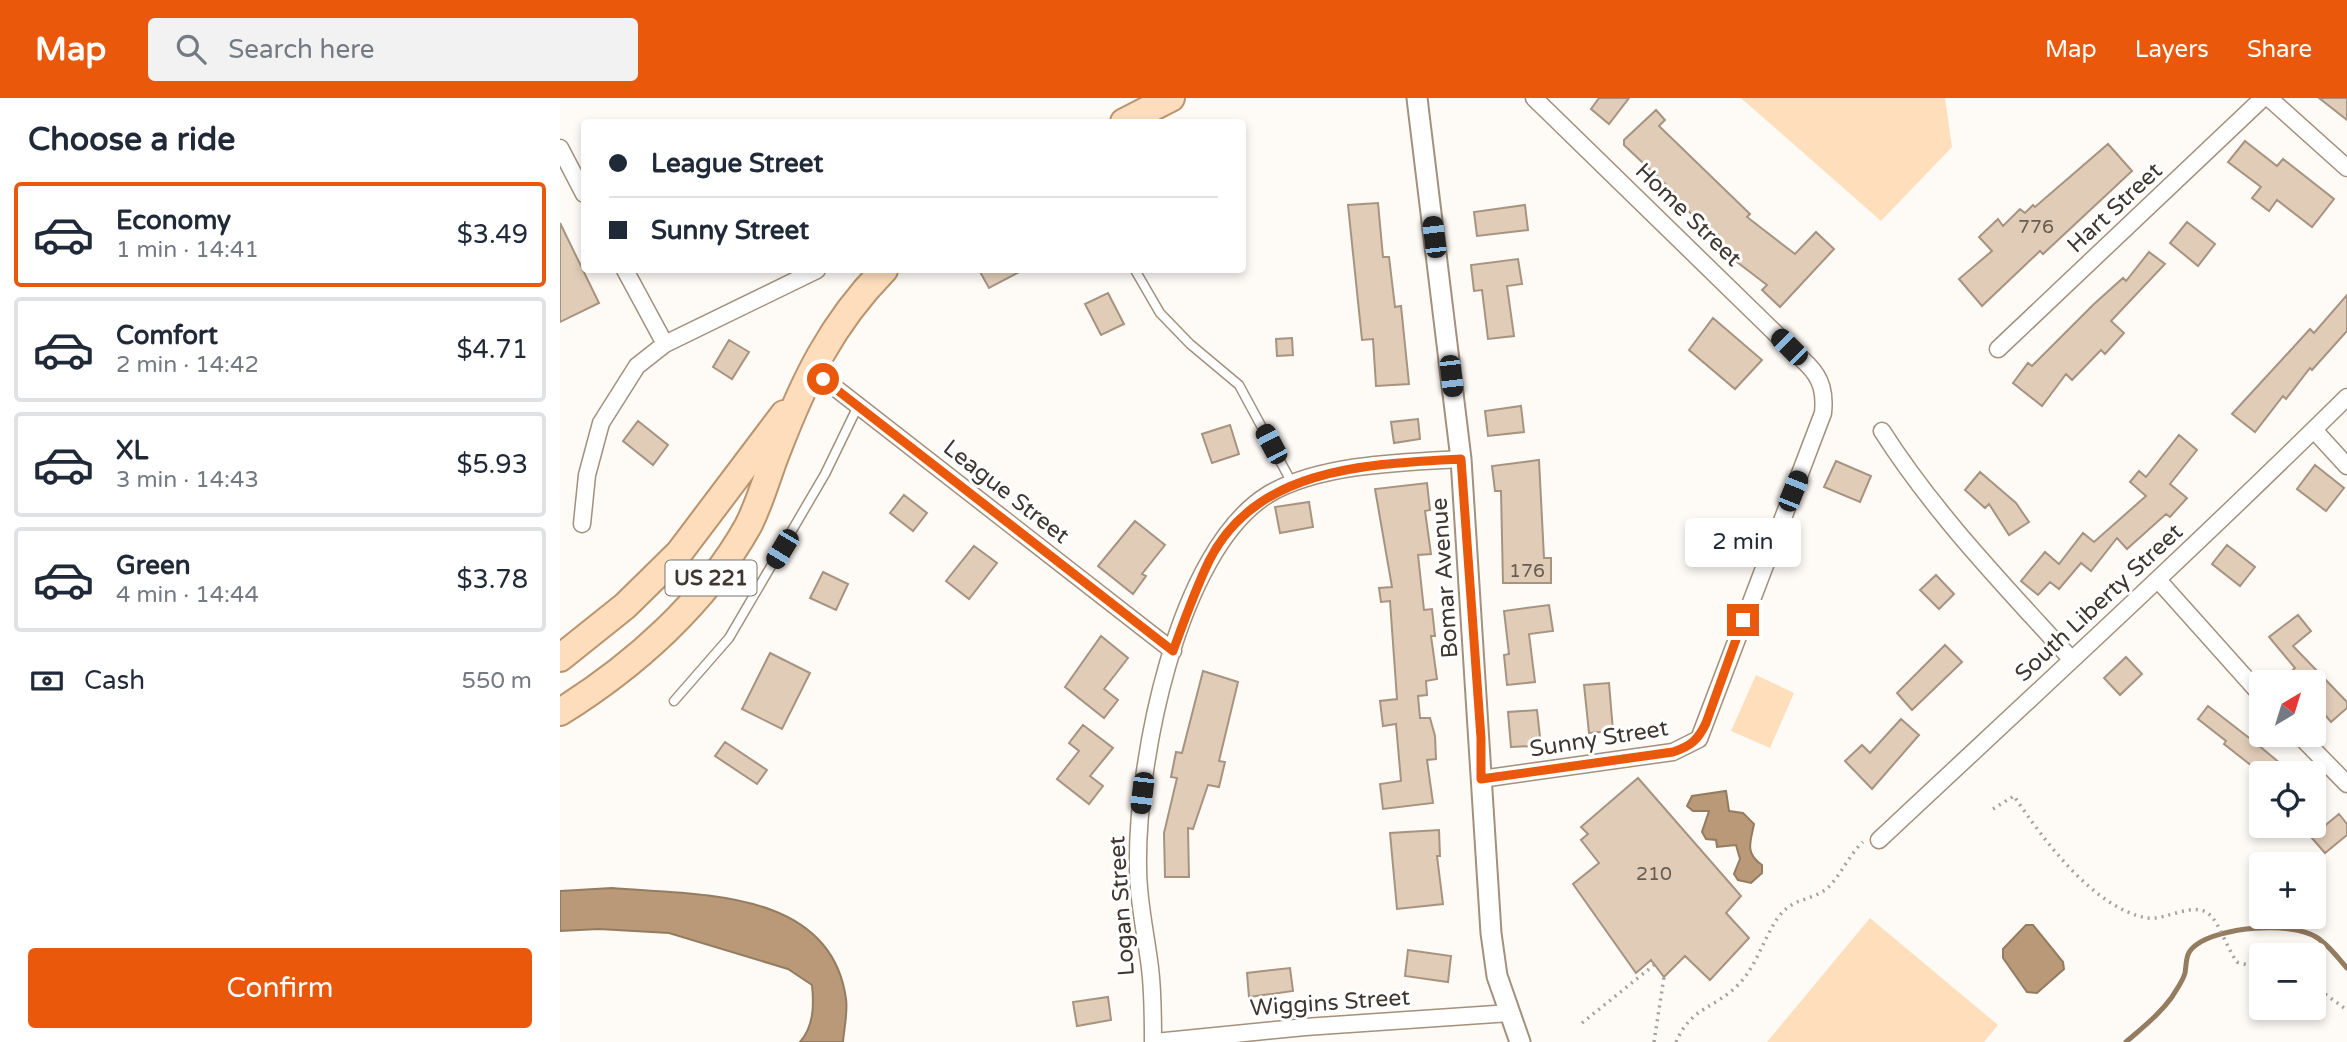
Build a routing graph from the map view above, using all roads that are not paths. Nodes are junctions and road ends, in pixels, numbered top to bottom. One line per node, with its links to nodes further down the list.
1 (1171, 98): 6 (main road)
2 (1417, 98): 23 (street, Bomar Avenue)
3 (1534, 98): 16 (street, Home Street)
4 (2263, 98): 15 (street, Hart Street)
5 (2269, 98): 8 (street)
6 (1130, 119)
7 (560, 148): 9 (street)
8 (2347, 168)
9 (581, 188)
10 (627, 273): 14 (street)
11 (811, 273): 14 (street)
12 (881, 273): 17 (main road, US 221)
13 (1137, 273): 25 (lane)
14 (665, 344): 26 (street)
15 (1998, 349)
16 (1808, 365): 35 (street, Sunny Street)
17 (811, 369): 18 (main road, US 221); 20 (street, League Street)
18 (798, 397): 29 (main road, US 221); 33 (main road, US 221)
19 (2347, 397): 21 (street, South Liberty Street)
20 (858, 406): 28 (street, League Street); 32 (lane)
21 (2314, 430): 24 (street); 27 (street, South Liberty Street)
22 (1882, 431): 30 (street)
23 (1461, 459): 25 (street, Logan Street); 35 (street, Bomar Avenue)
24 (2347, 466)
25 (1292, 483): 28 (street, Logan Street)
26 (582, 524)
27 (2159, 581): 30 (street, South Liberty Street); 31 (street)
28 (1173, 651): 39 (street, Logan Street)
29 (560, 658)
30 (2070, 659): 37 (street, South Liberty Street)
31 (2249, 682)
32 (674, 701)
33 (560, 712)
34 (2312, 747): 36 (street)
35 (1481, 779): 38 (street, Bomar Avenue)
36 (2347, 784)
37 (1879, 840)
38 (1510, 1013): 39 (street, Wiggins Street); 40 (street, Bomar Avenue)
39 (1154, 1042)
40 (1520, 1042)

